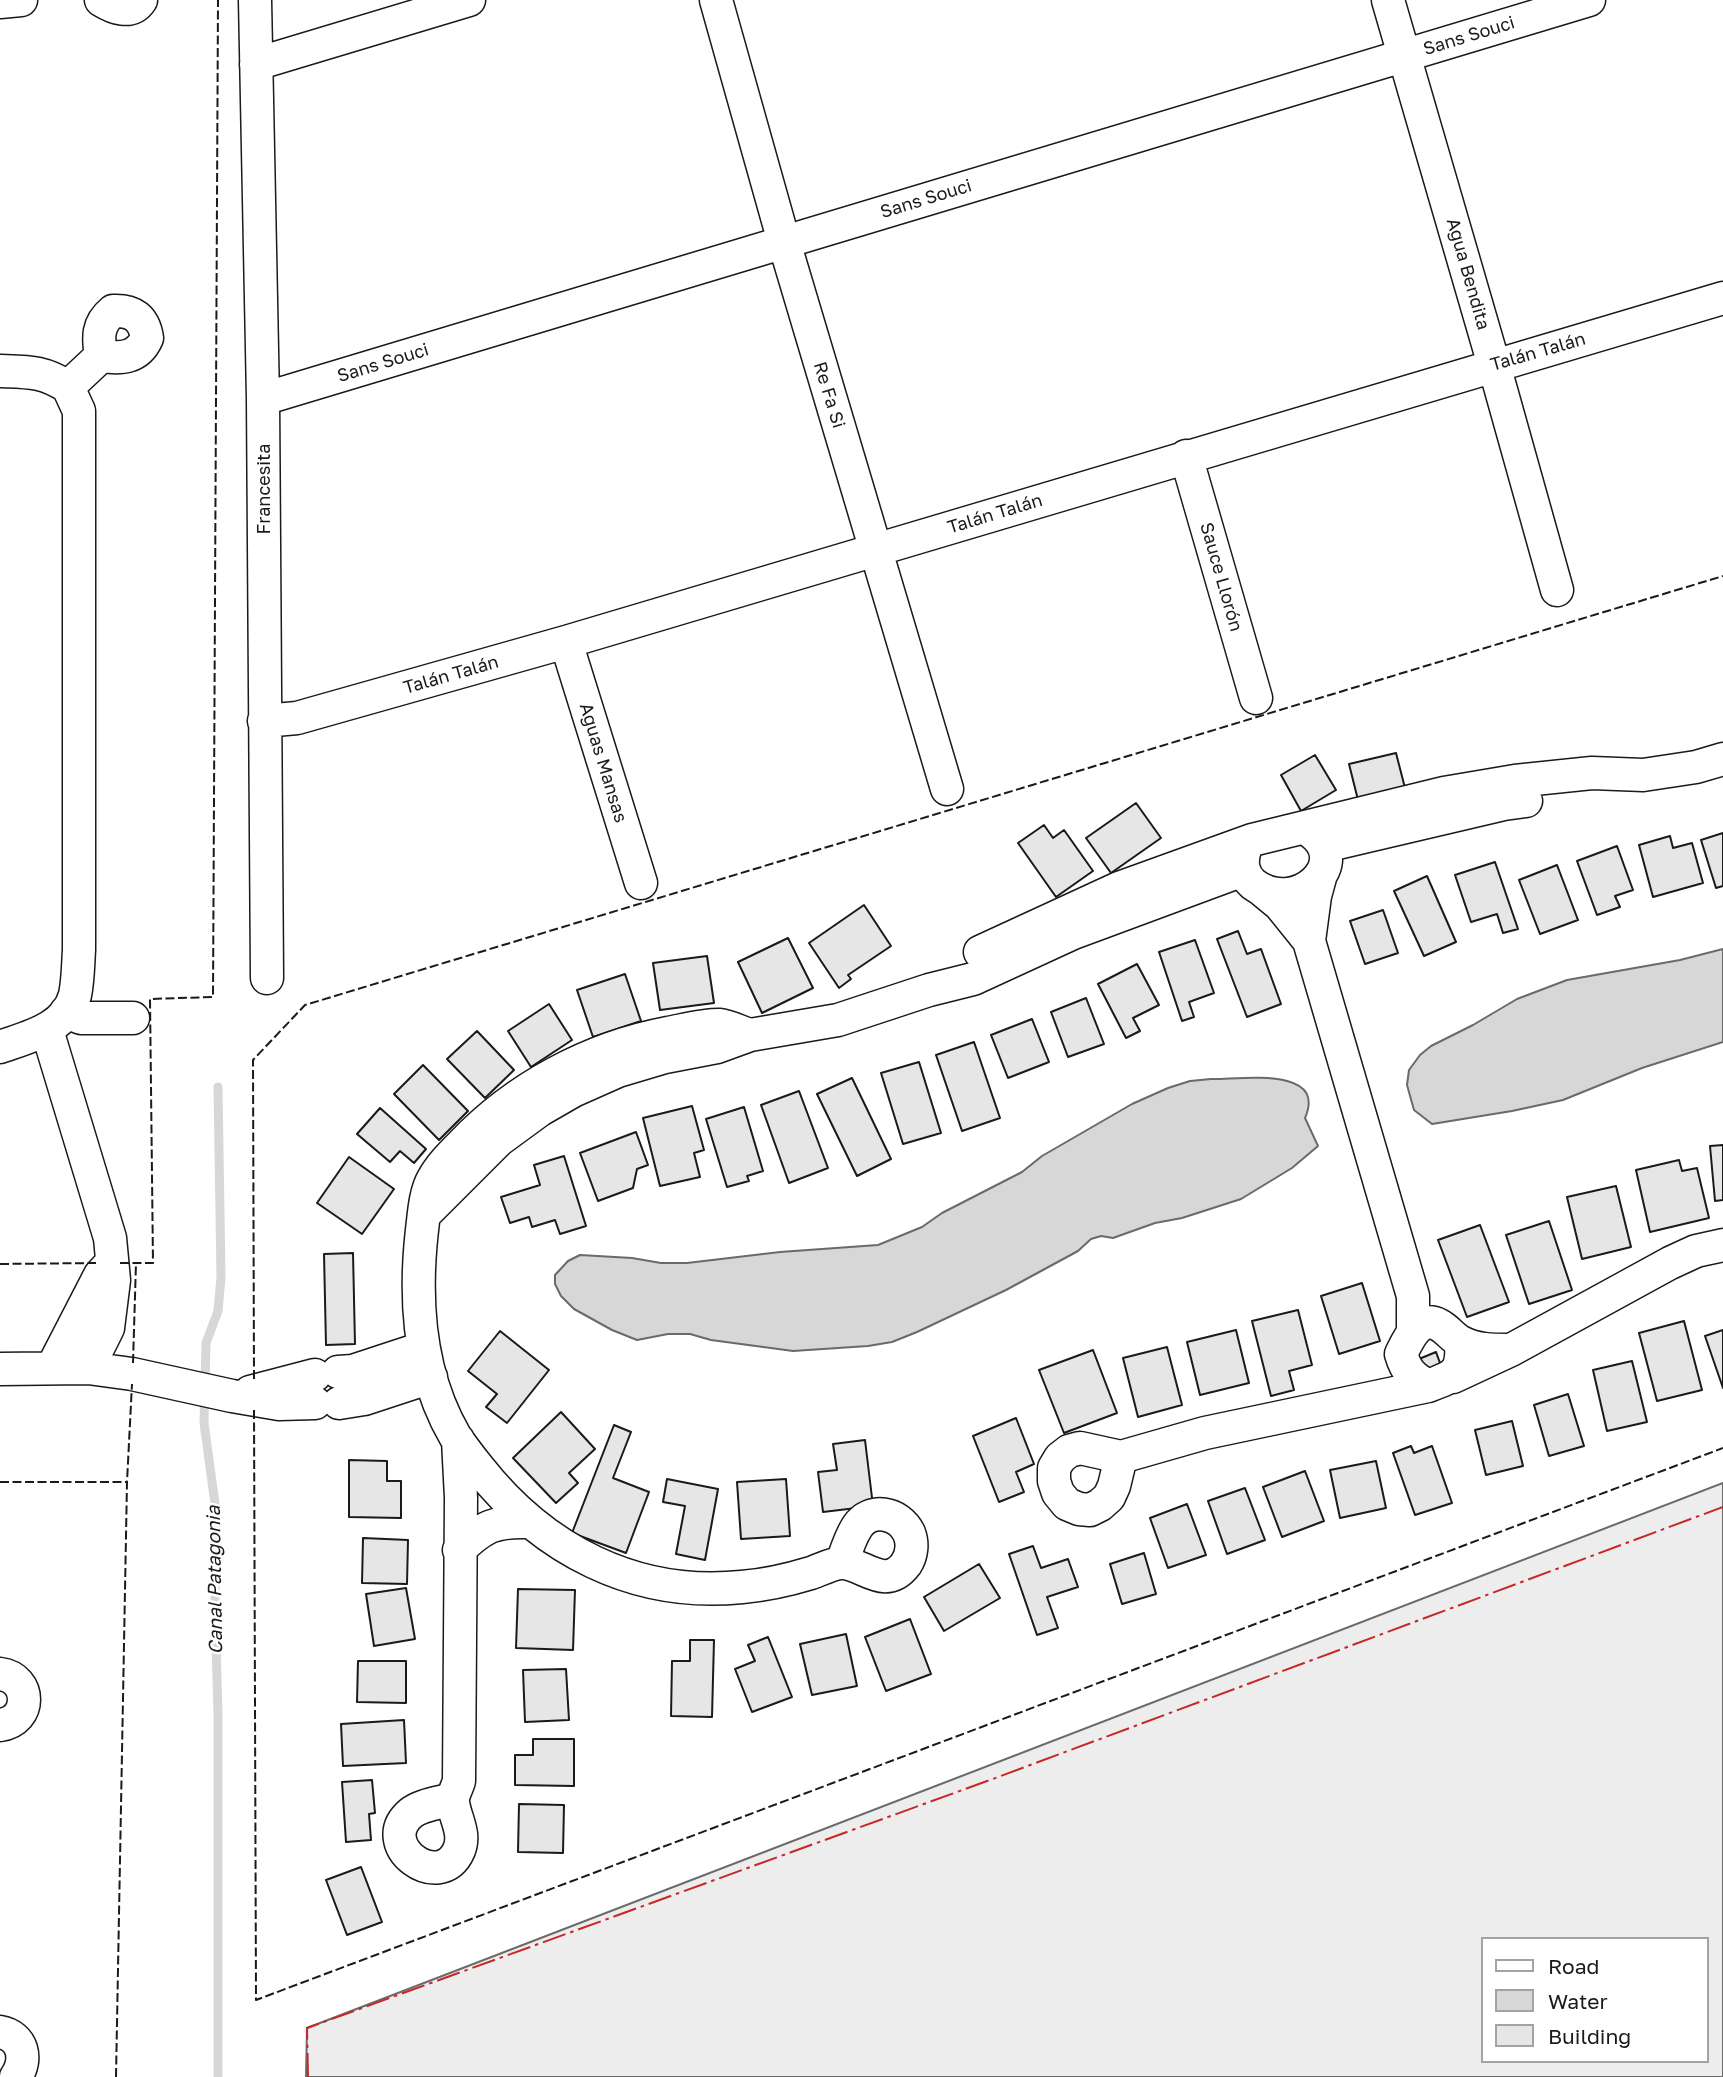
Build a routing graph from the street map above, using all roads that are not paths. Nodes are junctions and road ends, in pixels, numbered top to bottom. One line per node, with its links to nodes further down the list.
1 (21, 0): 9 (street)
2 (101, 0): 3 (street)
3 (141, 0)
4 (255, 0): 11 (street, Francesita)
5 (469, 0): 11 (street)
6 (716, 0): 12 (street, Re Fa Si)
7 (1388, 0): 10 (street, Agua Bendita)
8 (1589, 0): 10 (street, Sans Souci)
9 (0, 2)
10 (1404, 55): 12 (street, Sans Souci); 15 (street, Agua Bendita)
11 (256, 64): 18 (street, Francesita)
12 (783, 242): 18 (street, Sans Souci); 20 (street, Re Fa Si)
13 (1723, 298): 15 (street, Talán Talán)
14 (101, 356): 17 (street)
15 (1494, 365): 19 (street, Talán Talán); 21 (street, Agua Bendita)
16 (0, 371): 17 (street)
17 (68, 387): 35 (street)
18 (263, 399): 24 (street, Francesita)
19 (1186, 456): 20 (street, Talán Talán); 23 (street, Sauce Llorón)
20 (876, 550): 22 (street, Talán Talán); 26 (street, Re Fa Si)
21 (1557, 590)
22 (566, 642): 24 (street, Talán Talán); 30 (street, Aguas Mansas)
23 (1256, 698)
24 (264, 722): 32 (street, Francesita)
25 (1723, 759): 28 (street)
26 (947, 789)
27 (1252, 840): 28 (street); 29 (street); 33 (street)
28 (1317, 849): 29 (street); 31 (street)
29 (1253, 881): 31 (street); 33 (street)
30 (640, 883)
31 (1309, 941): 39 (street)
32 (267, 978)
33 (929, 990): 41 (street)
34 (133, 1018): 35 (street)
35 (56, 1021): 36 (street); 38 (street)
36 (4, 1044)
37 (1723, 1245): 40 (street)
38 (111, 1263): 42 (street); 43 (street)
39 (1428, 1337): 40 (street); 45 (street); 45 (street); 46 (street)
40 (1511, 1350): 45 (street)
41 (427, 1363): 43 (street); 47 (street)
42 (52, 1368): 43 (street); 44 (street)
43 (88, 1368)
44 (0, 1370)
45 (1440, 1381): 46 (street)
46 (1370, 1396): 48 (street)
47 (458, 1440): 49 (street); 50 (street)
48 (1121, 1457)
49 (529, 1522): 50 (street); 51 (street)
50 (459, 1550): 54 (street)
51 (842, 1563)
52 (0, 1674): 53 (street)
53 (0, 1725)
54 (452, 1799)
55 (0, 2032): 56 (street)
56 (16, 2077)

